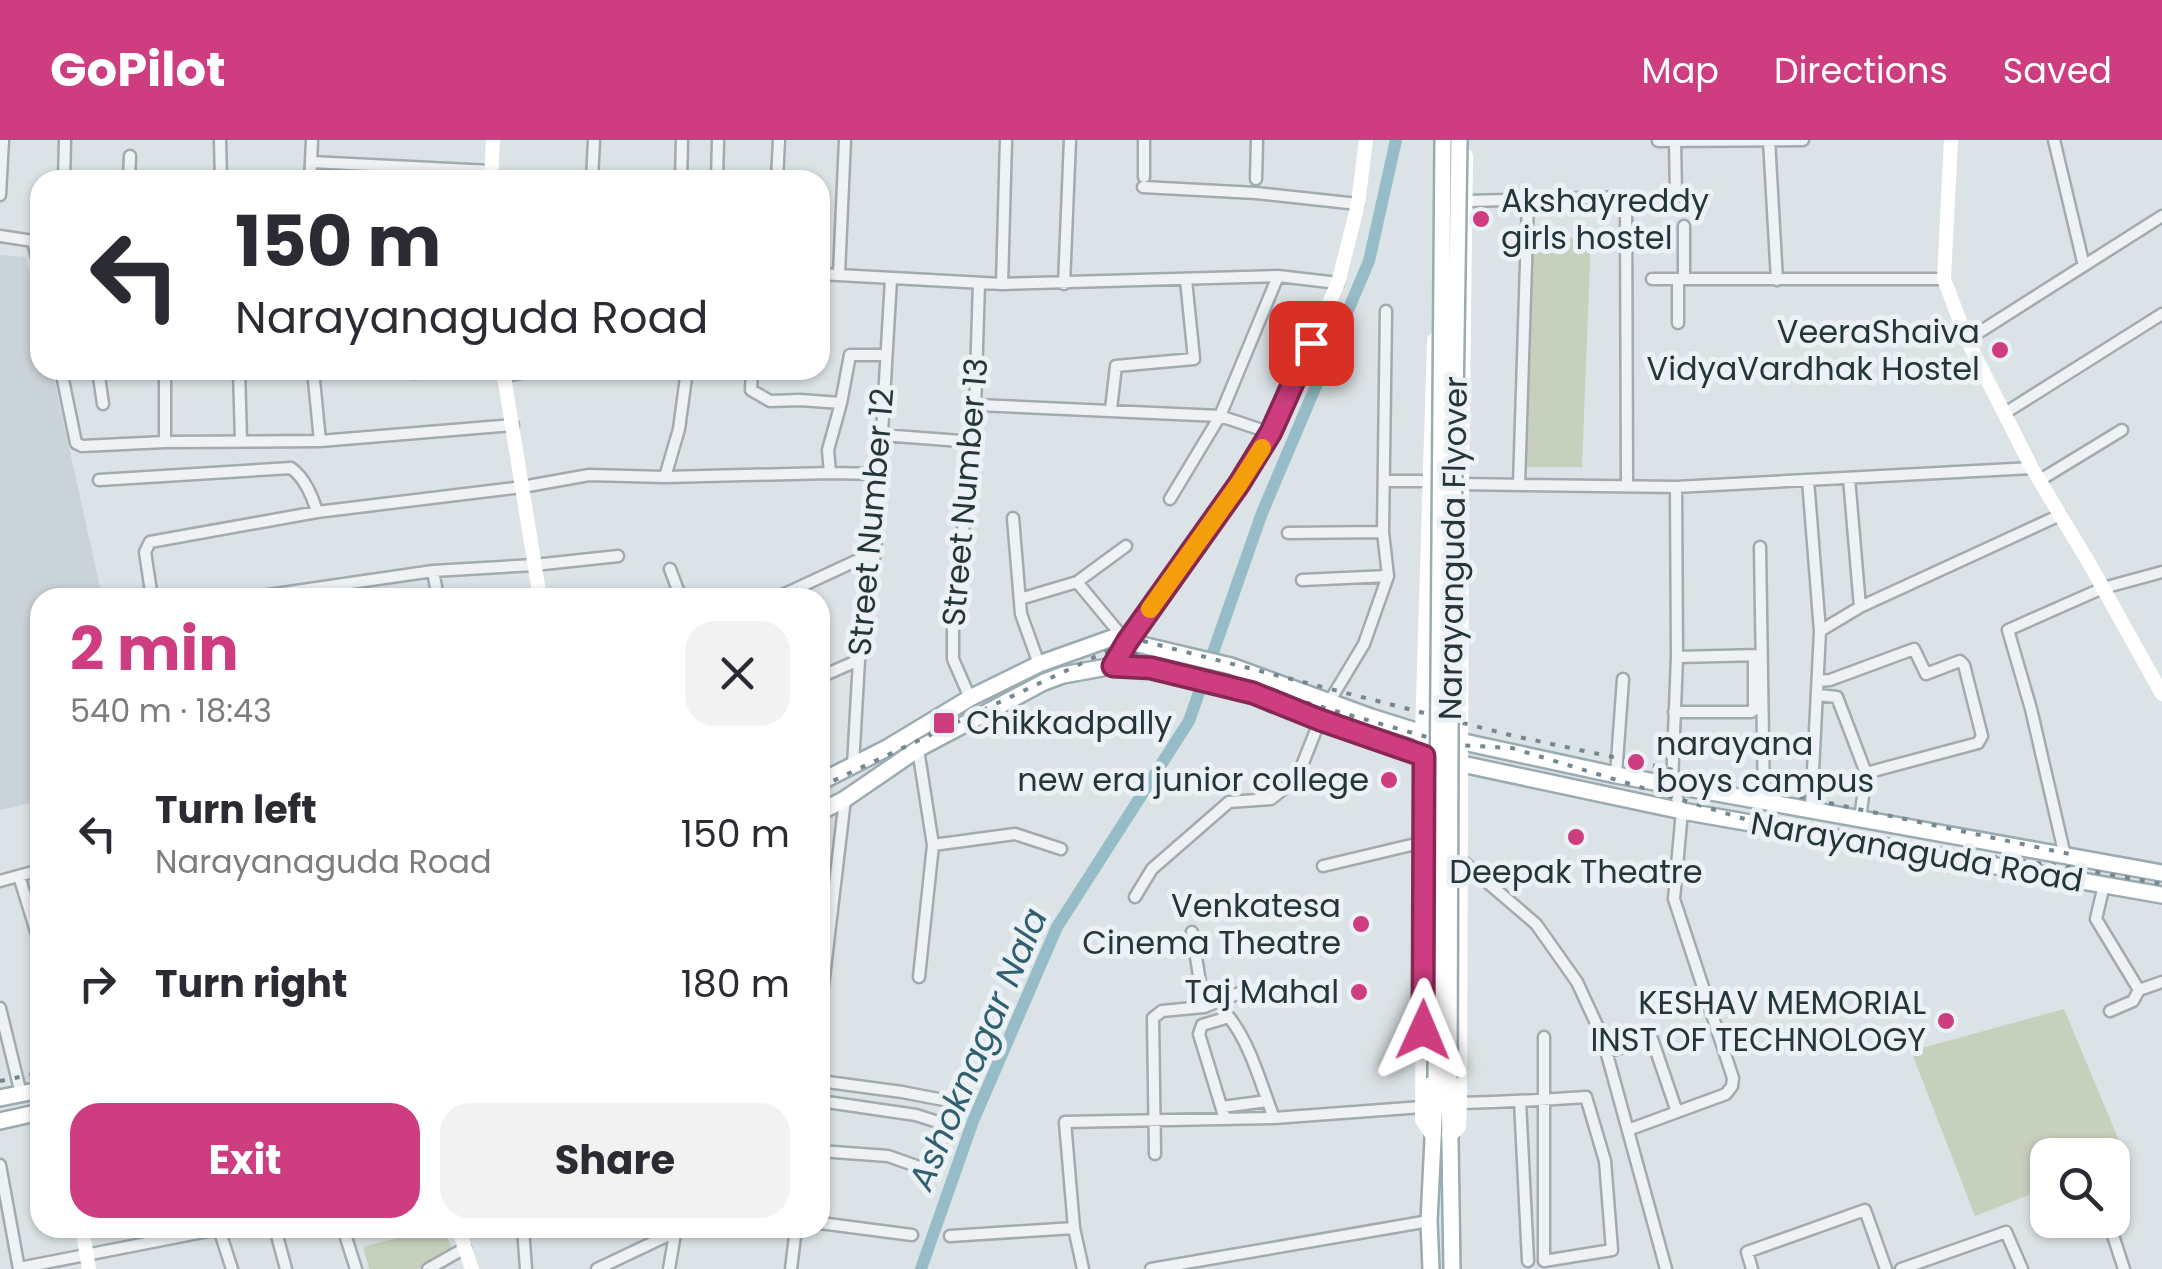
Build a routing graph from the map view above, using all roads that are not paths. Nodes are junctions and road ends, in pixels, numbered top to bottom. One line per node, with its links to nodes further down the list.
1 (3, 140): 39 (street)
2 (65, 140): 27 (street)
3 (220, 140): 29 (street)
4 (312, 140): 25 (street)
5 (494, 140): 33 (street)
6 (594, 140): 34 (street)
7 (682, 140): 35 (street)
8 (718, 140): 36 (street)
9 (779, 140): 37 (street)
10 (845, 140): 50 (street)
11 (1006, 140): 60 (street)
12 (1070, 140): 61 (street)
13 (1144, 140): 43 (street)
14 (1258, 140): 38 (street)
15 (1366, 140): 43 (street)
16 (1441, 140): 97 (street); 188 (main road, Narayanguda Flyover, bridge)
17 (1462, 140): 42 (street); 188 (main road, Narayanguda Flyover, bridge)
18 (1769, 140): 19 (street); 22 (street); 57 (street)
19 (1803, 140)
20 (1951, 140): 54 (street)
21 (2054, 140): 48 (street)
22 (1675, 141): 23 (street); 40 (street)
23 (1658, 142)
24 (130, 156): 28 (street)
25 (311, 162): 26 (street); 30 (street)
26 (344, 163): 31 (street); 32 (street)
27 (64, 170)
28 (129, 170)
29 (220, 170)
30 (311, 170)
31 (344, 170)
32 (430, 170)
33 (491, 170)
34 (592, 170)
35 (681, 170)
36 (717, 170)
37 (778, 170)
38 (1256, 179)
39 (0, 195)
40 (1676, 196)
41 (1528, 200): 42 (street); 99 (street); 100 (street)
42 (1466, 201): 98 (street)
43 (1358, 204): 59 (street)
44 (2162, 216): 48 (street)
45 (1684, 226): 56 (street)
46 (0, 236): 47 (street)
47 (30, 240)
48 (2084, 266): 65 (street)
49 (830, 274): 50 (street)
50 (839, 274): 52 (street)
51 (1278, 276): 55 (street); 59 (street); 80 (street)
52 (891, 279): 58 (street); 66 (street, Street Number 12)
53 (1652, 279): 56 (street)
54 (1944, 279): 57 (street); 65 (street)
55 (1186, 280): 61 (street); 78 (street)
56 (1681, 280): 57 (street); 64 (street)
57 (1777, 280)
58 (979, 283): 60 (street); 77 (street, Street Number 13)
59 (1338, 283): 83 (street)
60 (1002, 284): 61 (street)
61 (1064, 284)
62 (1386, 311): 96 (street)
63 (2162, 314): 79 (street)
64 (1678, 323)
65 (1967, 340): 79 (street)
66 (886, 355): 75 (street); 84 (street, Street Number 12)
67 (64, 380): 87 (street)
68 (99, 380): 76 (street)
69 (165, 380): 87 (street)
70 (240, 380): 86 (street)
71 (314, 380): 85 (street)
72 (505, 380): 81 (street)
73 (685, 380): 92 (street)
74 (752, 380): 75 (street)
75 (841, 402): 89 (street)
76 (103, 404)
77 (976, 405): 78 (street); 88 (street, Street Number 13)
78 (1111, 410): 80 (street)
79 (2005, 413): 91 (street)
80 (1220, 416): 83 (street); 103 (street)
81 (513, 425): 85 (street); 102 (street)
82 (2122, 430): 91 (street)
83 (1271, 432): 130 (street)
84 (882, 435): 88 (street); 90 (street, Street Number 12)
85 (320, 440): 86 (street)
86 (240, 441): 87 (street)
87 (166, 442)
88 (974, 442): 141 (street, Street Number 13)
89 (830, 473): 90 (street); 92 (street)
90 (880, 474): 111 (street, Street Number 12)
91 (2036, 474): 93 (street); 105 (street)
92 (664, 477): 102 (street)
93 (1848, 478): 95 (street); 128 (street)
94 (99, 480): 104 (street)
95 (1808, 480): 101 (street); 129 (street)
96 (1384, 481): 97 (street); 107 (street)
97 (1430, 481): 98 (street); 145 (street)
98 (1462, 484): 99 (street); 146 (street)
99 (1520, 485): 100 (street)
100 (1628, 485): 101 (street)
101 (1676, 487): 132 (street)
102 (522, 488): 104 (street); 113 (street)
103 (1170, 499)
104 (317, 512): 120 (street)
105 (2060, 515): 126 (street); 128 (street)
106 (1013, 518): 127 (street)
107 (1383, 532): 108 (street); 117 (street)
108 (1288, 533)
109 (1126, 546): 119 (street)
110 (1760, 547): 131 (street)
111 (876, 552): 125 (street); 133 (street, Street Number 12)
112 (618, 556): 113 (street)
113 (534, 565): 115 (street); 123 (street)
114 (670, 569): 124 (street)
115 (433, 571): 121 (street); 122 (street)
116 (2162, 572): 126 (street)
117 (1388, 576): 118 (street); 142 (street)
118 (1302, 580)
119 (1077, 582): 127 (street); 130 (street)
120 (150, 588)
121 (363, 588)
122 (436, 588)
123 (538, 588)
124 (677, 588)
125 (798, 588)
126 (2103, 588): 139 (street); 165 (street)
127 (1020, 599): 134 (street)
128 (1860, 608): 129 (street)
129 (1820, 631): 138 (street)
130 (1127, 642): 134 (main road); 135 (street); 142 (main road, Narayanaguda Road)
131 (1757, 656): 132 (street); 143 (street); 156 (street)
132 (1676, 657): 143 (street)
133 (859, 660): 136 (street); 150 (street, Street Number 12)
134 (1039, 664): 141 (main road)
135 (1113, 666): 144 (main road, Narayanaguda Road); 147 (main road, Narayanaguda Road)
136 (830, 673)
137 (1623, 679): 152 (street)
138 (1818, 682): 140 (street); 151 (street)
139 (2162, 694)
140 (1818, 695): 151 (street); 158 (street)
141 (970, 698): 150 (main road)
142 (1328, 702): 145 (main road, Narayanaguda Road)
143 (1674, 712): 154 (street)
144 (1320, 720): 148 (main road, Narayanaguda Road); 174 (street)
145 (1422, 732): 146 (main road, Narayanaguda Road); 148 (street)
146 (1462, 741): 149 (street); 152 (main road, Narayanaguda Road)
147 (918, 749): 155 (main road, Narayanaguda Road); 162 (street)
148 (1424, 756): 149 (main road, Narayanaguda Road); 161 (street)
149 (1462, 764): 159 (main road, Narayanaguda Road); 166 (street)
150 (853, 765): 153 (main road)
151 (1866, 773): 160 (street)
152 (1616, 775): 154 (main road, Narayanaguda Road)
153 (830, 777)
154 (1672, 786): 156 (main road, Narayanaguda Road); 159 (street)
155 (846, 799): 157 (main road, Narayanaguda Road); 176 (street)
156 (1764, 803): 158 (main road, Narayanaguda Road)
157 (830, 807)
158 (1811, 810): 160 (main road, Narayanaguda Road)
159 (1682, 811): 168 (main road, Narayanaguda Road); 199 (street)
160 (1860, 820): 164 (main road, Narayanaguda Road)
161 (1424, 842): 167 (street); 198 (street)
162 (933, 845): 163 (street); 179 (street)
163 (1061, 849)
164 (2029, 850): 165 (main road, Narayanaguda Road); 168 (main road)
165 (2065, 856): 170 (main road, Narayanaguda Road)
166 (1460, 859): 187 (street); 195 (street)
167 (1323, 866)
168 (2026, 872): 173 (main road, Narayanaguda Road)
169 (30, 873): 171 (street)
170 (2162, 873)
171 (19, 876): 172 (street); 177 (street)
172 (0, 881)
173 (2104, 885): 175 (main road, Narayanaguda Road); 182 (street)
174 (1135, 896)
175 (2162, 896)
176 (830, 907)
177 (30, 912)
178 (1192, 932): 183 (street)
179 (919, 977)
180 (2162, 982): 182 (street)
181 (1247, 990): 183 (street)
182 (2140, 990): 185 (street)
183 (1204, 1007): 203 (street)
184 (0, 1008): 191 (street)
185 (2110, 1011)
186 (1544, 1037): 193 (street)
187 (1606, 1052): 199 (street); 206 (street)
188 (1442, 1078): 207 (main road, Narayanguda Flyover)
189 (830, 1082): 205 (street)
190 (30, 1092): 191 (main road)
191 (21, 1094): 192 (main road)
192 (0, 1098)
193 (1544, 1100): 193 (street); 196 (street)
194 (1267, 1101): 200 (street); 200 (street); 202 (street)
195 (1460, 1102): 196 (street); 207 (street)
196 (1520, 1102): 228 (street)
197 (830, 1103): 205 (street)
198 (1422, 1107): 202 (street); 207 (street)
199 (1676, 1112): 206 (street)
200 (1223, 1113): 202 (street); 203 (street)
201 (30, 1114): 204 (main road)
202 (1274, 1118)
203 (1156, 1120): 209 (street); 213 (street)
204 (0, 1121)
205 (946, 1125): 208 (street)
206 (1628, 1130): 243 (street)
207 (1441, 1136): 211 (main road); 242 (main road)
208 (830, 1152)
209 (1155, 1154)
210 (0, 1165): 230 (street)
211 (1429, 1221): 240 (street); 241 (main road)
212 (830, 1224): 214 (street)
213 (1074, 1228): 215 (street); 239 (street)
214 (912, 1235)
215 (950, 1236)
216 (159, 1238): 227 (street)
217 (221, 1238): 231 (street)
218 (278, 1238): 232 (street)
219 (346, 1238): 233 (street)
220 (462, 1238): 226 (street)
221 (524, 1238): 236 (street)
222 (661, 1238): 229 (street)
223 (675, 1238): 237 (street)
224 (795, 1238): 238 (street)
225 (2114, 1238): 248 (street)
226 (465, 1248): 234 (street); 235 (street)
227 (88, 1261): 230 (street)
228 (1528, 1262)
229 (605, 1267)
230 (19, 1268)
231 (232, 1269)
232 (286, 1269)
233 (356, 1269)
234 (428, 1269)
235 (472, 1269)
236 (526, 1269)
237 (669, 1269)
238 (791, 1269)
239 (1083, 1269)
240 (1151, 1269)
241 (1431, 1269)
242 (1452, 1269)
243 (1666, 1269)
244 (1752, 1269): 245 (street)
245 (1886, 1269)
246 (1902, 1269): 247 (street)
247 (2022, 1269)
248 (2124, 1269)

